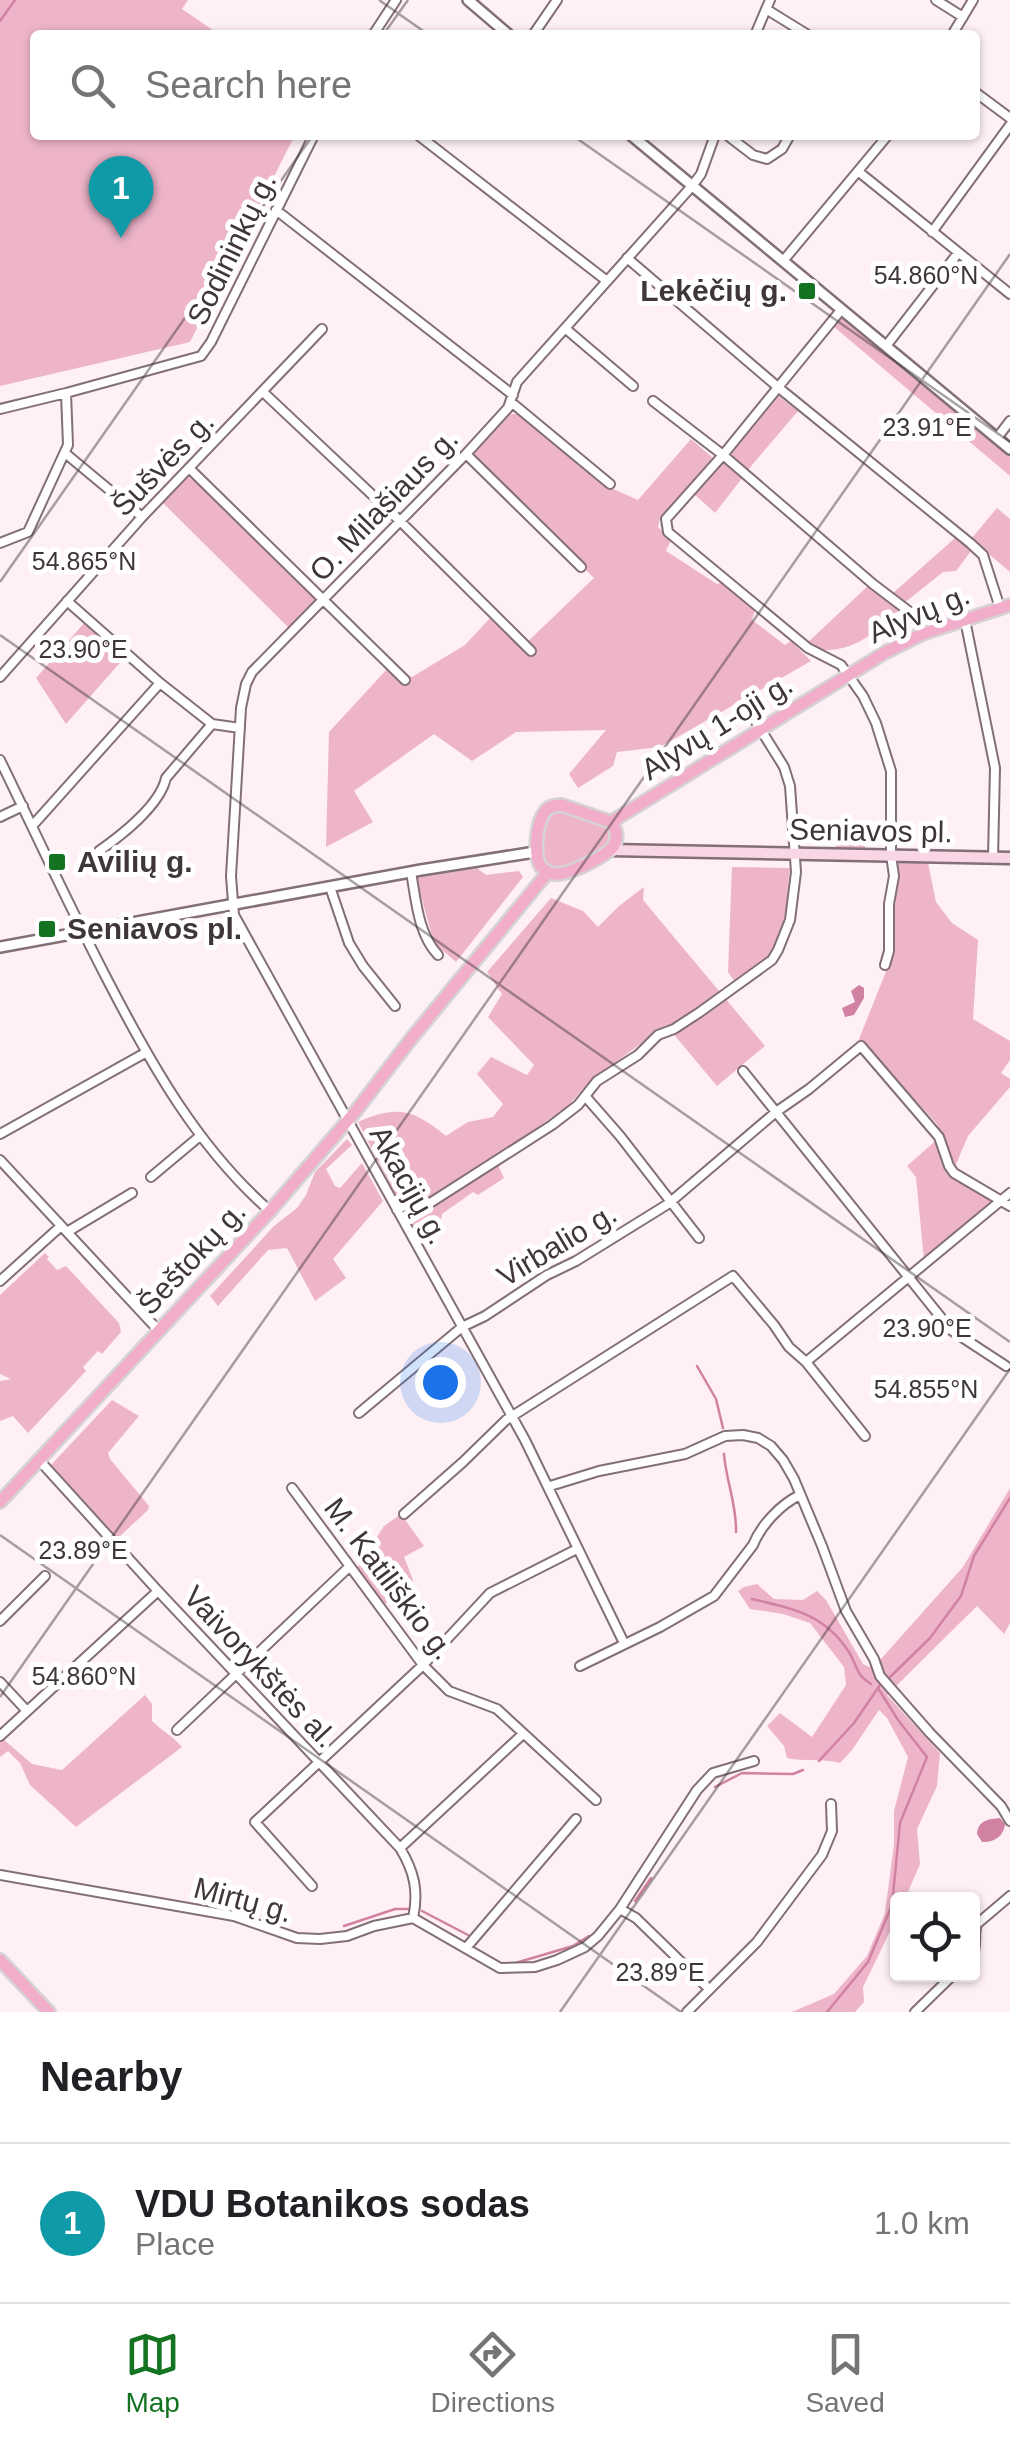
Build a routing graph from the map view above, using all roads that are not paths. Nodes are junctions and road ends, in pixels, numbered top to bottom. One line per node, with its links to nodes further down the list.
1 (396, 0): 8 (street)
2 (468, 0): 9 (street)
3 (558, 0): 10 (street)
4 (936, 0): 7 (street)
5 (974, 0): 7 (street)
6 (768, 4): 11 (street); 12 (street)
7 (963, 16): 13 (street)
8 (376, 30)
9 (503, 30)
10 (537, 30)
11 (757, 30)
12 (802, 30)
13 (955, 30)
14 (980, 96): 15 (street)
15 (1010, 122): 26 (street)
16 (311, 140): 25 (street, Sodininkų g.)
17 (424, 140): 30 (street)
18 (636, 140): 24 (street)
19 (713, 140): 24 (street, O. Milašiaus g.)
20 (734, 140): 21 (street)
21 (787, 140)
22 (884, 140): 23 (street)
23 (859, 172): 26 (street); 29 (street)
24 (692, 186): 28 (street, O. Milašiaus g.); 29 (street)
25 (276, 210): 39 (street, Sodininkų g.); 40 (street)
26 (932, 232): 27 (street)
27 (958, 253): 31 (street); 35 (street)
28 (627, 258): 30 (street, O. Milašiaus g.); 37 (street)
29 (783, 262): 32 (street)
30 (607, 281): 34 (street, O. Milašiaus g.)
31 (1010, 294)
32 (841, 310): 35 (street); 37 (street)
33 (322, 329): 38 (street, Šušvės g.)
34 (566, 330): 36 (street); 40 (street, O. Milašiaus g.)
35 (886, 346): 44 (street)
36 (633, 386)
37 (779, 388): 48 (street); 57 (street)
38 (264, 392): 49 (street, Šušvės g.); 52 (street)
39 (66, 394): 42 (street, Sodininkų g.); 46 (street)
40 (512, 398): 47 (street, O. Milašiaus g.); 50 (street)
41 (653, 400): 48 (street)
42 (0, 408)
43 (1010, 421): 44 (street)
44 (996, 438): 45 (street)
45 (1010, 449)
46 (65, 453): 51 (street); 53 (street)
47 (466, 454): 52 (street, O. Milašiaus g.); 54 (street)
48 (723, 456): 59 (street); 61 (street)
49 (190, 469): 51 (street, Šušvės g.); 55 (street)
50 (610, 484)
51 (142, 517): 56 (street, Šušvės g.)
52 (400, 520): 55 (street, O. Milašiaus g.); 60 (street)
53 (0, 543)
54 (581, 567)
55 (322, 600): 63 (street); 67 (street, O. Milašiaus g.)
56 (67, 601): 62 (street, Šušvės g.); 64 (street)
57 (1005, 606): 58 (main road, Alyvų g.)
58 (965, 620): 59 (main road, Alyvų g.); 78 (street)
59 (922, 634): 61 (main road, Alyvų g.)
60 (531, 651)
61 (850, 674): 66 (main road, Alyvų 1-oji g.); 77 (street)
62 (0, 677)
63 (405, 680)
64 (160, 683): 65 (street); 72 (street)
65 (212, 724): 67 (street); 74 (street)
66 (759, 726): 71 (main road, Alyvų 1-oji g.); 76 (street)
67 (240, 728): 83 (street, O. Milašiaus g.)
68 (0, 760): 69 (street)
69 (23, 806): 70 (street); 72 (street)
70 (0, 817)
71 (611, 822): 73 (main road); 75 (main road)
72 (32, 825): 84 (street)
73 (610, 850): 76 (main road, Seniavos pl.); 81 (main road, Seniavos pl.)
74 (100, 851)
75 (535, 852): 80 (street); 81 (main road)
76 (794, 854): 77 (main road, Seniavos pl.); 91 (street)
77 (890, 856): 78 (main road, Seniavos pl.); 87 (street)
78 (993, 858): 79 (main road, Seniavos pl.)
79 (1010, 858)
80 (410, 872): 82 (street); 86 (street)
81 (548, 872): 93 (main road, Šeštokų g.)
82 (330, 887): 83 (street); 88 (street)
83 (232, 904): 84 (street); 93 (street, Akacijų g.)
84 (82, 930): 85 (street); 89 (street)
85 (0, 946)
86 (438, 955)
87 (885, 964)
88 (395, 1006)
89 (145, 1052): 94 (street); 95 (street)
90 (743, 1071): 92 (street)
91 (585, 1096): 100 (street); 103 (street)
92 (776, 1112): 100 (street, Virbalio g.); 101 (street, Virbalio g.); 107 (street)
93 (348, 1120): 103 (street, Akacijų g.); 104 (main road, Šeštokų g.)
94 (0, 1134)
95 (200, 1136): 97 (street); 104 (street)
96 (0, 1160): 105 (street)
97 (151, 1177)
98 (1010, 1193): 101 (street)
99 (132, 1194): 105 (street)
100 (672, 1201): 106 (street); 109 (street, Virbalio g.)
101 (1000, 1201): 102 (street); 107 (street)
102 (1010, 1206)
103 (397, 1210): 109 (street, Akacijų g.)
104 (270, 1211): 110 (main road, Šeštokų g.)
105 (64, 1229): 108 (street); 110 (street)
106 (699, 1238)
107 (910, 1276): 111 (street); 112 (street)
108 (0, 1281)
109 (462, 1327): 113 (street, Virbalio g.); 114 (street, Akacijų g.)
110 (159, 1331): 116 (main road, Šeštokų g.)
111 (806, 1362): 114 (street); 115 (street)
112 (1006, 1366)
113 (358, 1414)
114 (512, 1416): 117 (street, Akacijų g.); 121 (street)
115 (865, 1436)
116 (39, 1460): 120 (main road, Šeštokų g.); 125 (street, Vaivorykštės al.)
117 (550, 1486): 119 (street); 122 (street, Akacijų g.)
118 (292, 1488): 123 (street, M. Katiliškio g.)
119 (800, 1494): 127 (street); 141 (street)
120 (0, 1502)
121 (404, 1514)
122 (576, 1549): 127 (street, Akacijų g.); 128 (street)
123 (349, 1568): 128 (street, M. Katiliškio g.); 130 (street)
124 (45, 1576): 126 (street)
125 (158, 1591): 130 (street, Vaivorykštės al.); 132 (street)
126 (0, 1621)
127 (624, 1643): 129 (street)
128 (423, 1665): 134 (street, M. Katiliškio g.); 137 (street)
129 (580, 1666)
130 (236, 1674): 133 (street); 137 (street, Vaivorykštės al.)
131 (0, 1682): 132 (street)
132 (27, 1712): 135 (street)
133 (177, 1730)
134 (523, 1734): 138 (street, M. Katiliškio g.); 142 (street)
135 (0, 1736)
136 (754, 1761): 146 (street)
137 (319, 1762): 142 (street, Vaivorykštės al.); 144 (street)
138 (596, 1800)
139 (831, 1804): 152 (street)
140 (576, 1819): 149 (street)
141 (1010, 1822)
142 (400, 1848): 147 (street, Vaivorykštės al.)
143 (0, 1875): 147 (street, Mirtų g.)
144 (312, 1886)
145 (1010, 1896): 148 (street)
146 (620, 1910): 149 (street); 152 (street)
147 (413, 1918): 149 (street)
148 (980, 1921)
149 (466, 1948)
150 (0, 1960): 153 (main road)
151 (946, 1982): 155 (street)
152 (709, 1990): 154 (street)
153 (49, 2012)
154 (687, 2012)
155 (916, 2012)

